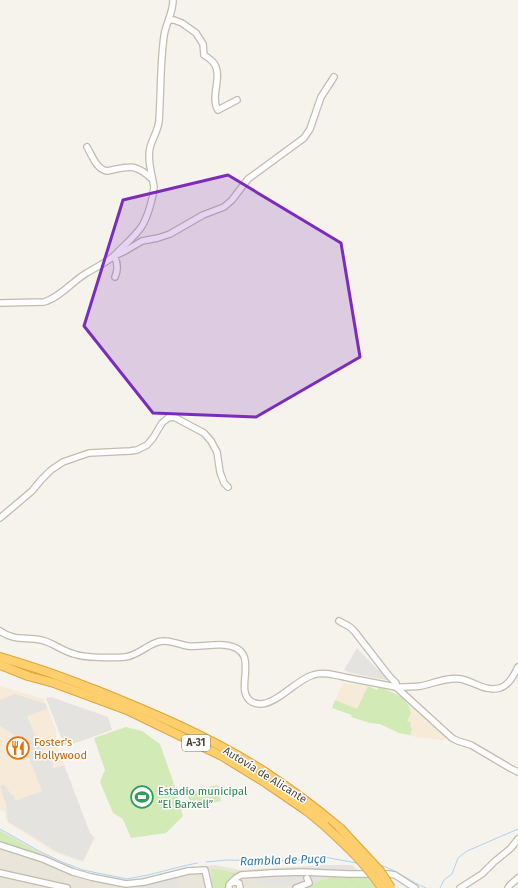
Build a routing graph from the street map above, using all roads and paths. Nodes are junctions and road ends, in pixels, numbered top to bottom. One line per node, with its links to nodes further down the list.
1 (173, 0): 2 (street)
2 (169, 20): 4 (street); 6 (street)
3 (334, 77): 7 (street)
4 (237, 100)
5 (87, 147): 6 (street)
6 (153, 179): 7 (street)
7 (114, 256): 8 (street); 9 (street)
8 (115, 277)
9 (0, 302)
10 (228, 487): 11 (street)
11 (0, 518)
12 (339, 620): 21 (street)
13 (0, 631): 21 (street)
14 (0, 650): 17 (highway)
15 (0, 657): 17 (highway, Autovía de Alicante / A-31)
16 (0, 665): 20 (highway, Autovía de Alicante / A-31)
17 (29, 666): 35 (highway, Autovía de Alicante / A-31, bridge)
18 (518, 667): 21 (street)
19 (0, 669): 20 (highway)
20 (28, 676): 34 (highway, Autovía de Alicante / A-31, bridge)
21 (396, 687): 22 (street)
22 (518, 772)
23 (518, 839): 37 (street)
24 (0, 845): 31 (street)
25 (0, 873): 29 (street)
26 (306, 878): 33 (street)
27 (518, 878): 38 (street)
28 (238, 884): 32 (street); 36 (street, bridge)
29 (40, 885): 30 (street)
30 (67, 888)
31 (209, 888)
32 (229, 888)
33 (296, 888)
34 (382, 888)
35 (391, 888)
36 (415, 888)
37 (460, 888)
38 (508, 888)

